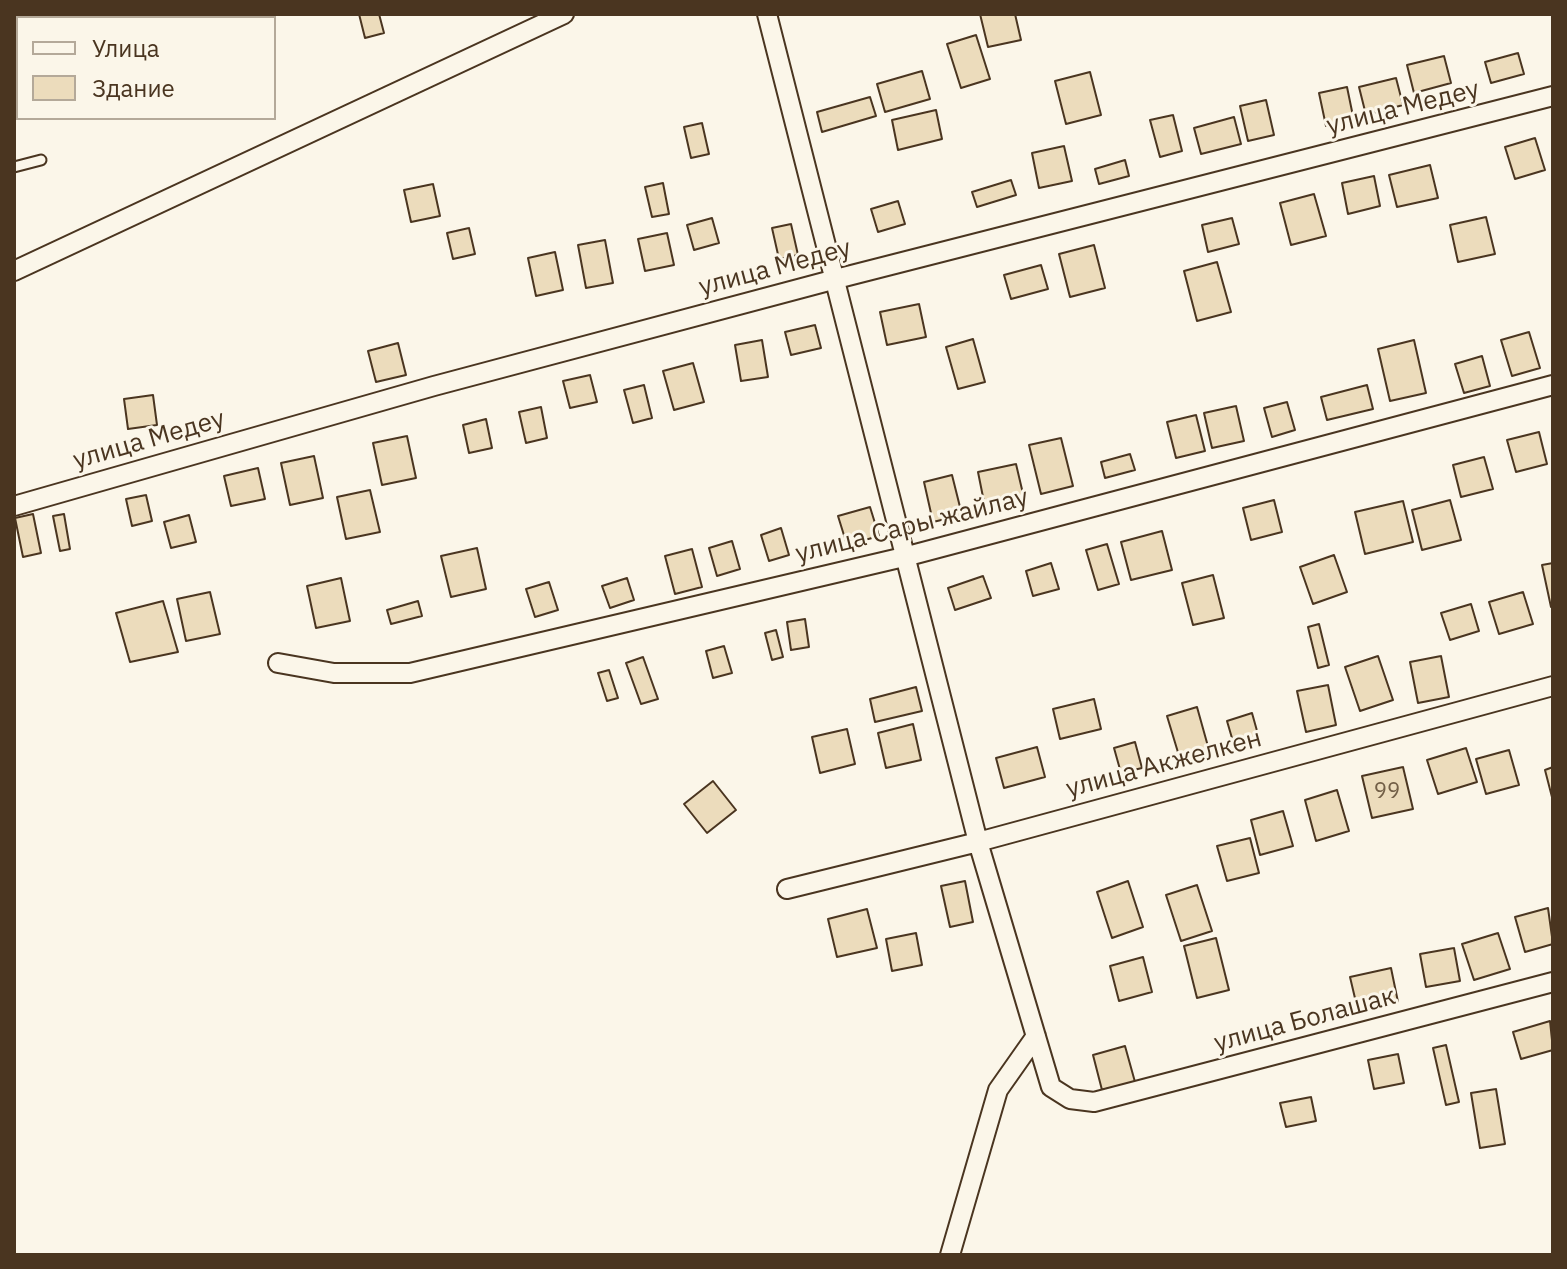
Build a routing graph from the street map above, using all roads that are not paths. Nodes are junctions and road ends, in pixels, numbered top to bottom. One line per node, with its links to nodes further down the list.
1 (564, 14): 6 (street)
2 (772, 15): 7 (street)
3 (1553, 96): 7 (street, улица Медеу)
4 (41, 160): 5 (lane)
5 (14, 167)
6 (14, 271)
7 (836, 279): 9 (street, улица Медеу); 10 (street)
8 (1553, 385): 10 (street, улица Сары жайлау)
9 (14, 506)
10 (908, 556): 11 (street, улица Сары жайлау); 13 (street)
11 (278, 663)
12 (1553, 686): 13 (street, улица Акжелкен)
13 (978, 842): 14 (street, улица Акжелкен); 16 (street)
14 (787, 889)
15 (1553, 982): 16 (street, улица Болашак)
16 (1036, 1036): 17 (street)
17 (950, 1255)

